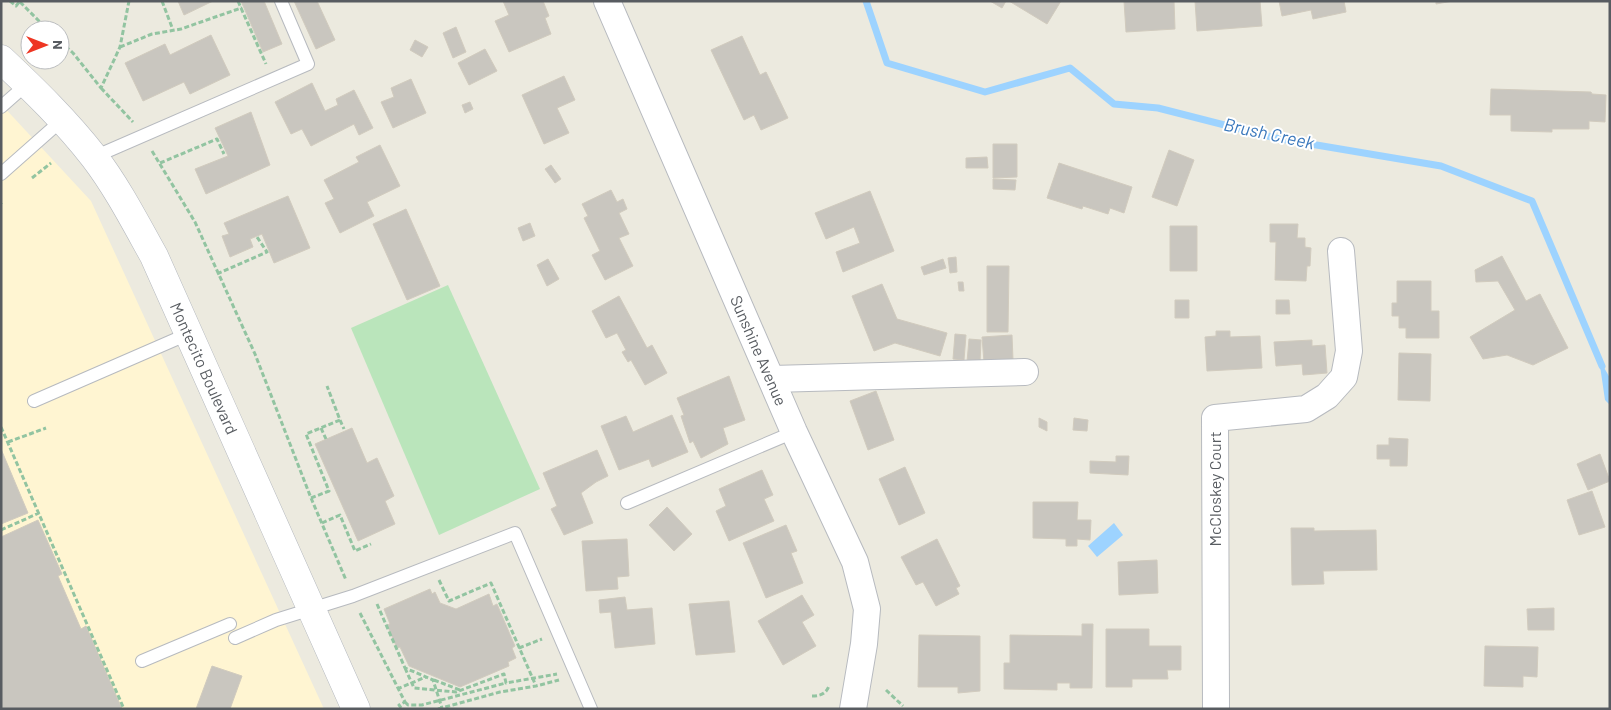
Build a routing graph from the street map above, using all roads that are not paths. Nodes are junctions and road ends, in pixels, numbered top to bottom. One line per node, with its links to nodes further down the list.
1 (281, 1): 7 (lane)
2 (607, 1): 12 (street, Sunshine Avenue)
3 (1, 59): 4 (main road, Montecito Boulevard)
4 (27, 84): 5 (lane); 6 (main road, Montecito Boulevard)
5 (1, 107)
6 (62, 120): 7 (main road, Montecito Boulevard); 8 (lane)
7 (94, 157): 10 (main road, Montecito Boulevard)
8 (1, 174)
9 (1341, 251): 23 (street, McCloskey Court)
10 (188, 334): 13 (lane); 16 (main road, Montecito Boulevard)
11 (1025, 372): 12 (street)
12 (772, 379): 14 (street, Sunshine Avenue)
13 (34, 401)
14 (794, 432): 15 (lane); 22 (street, Sunshine Avenue)
15 (627, 503)
16 (312, 608): 18 (lane); 20 (main road, Montecito Boulevard); 21 (lane)
17 (230, 624): 19 (lane)
18 (235, 638)
19 (142, 661)
20 (356, 709)
21 (591, 709)
22 (853, 709)
23 (1216, 709)

